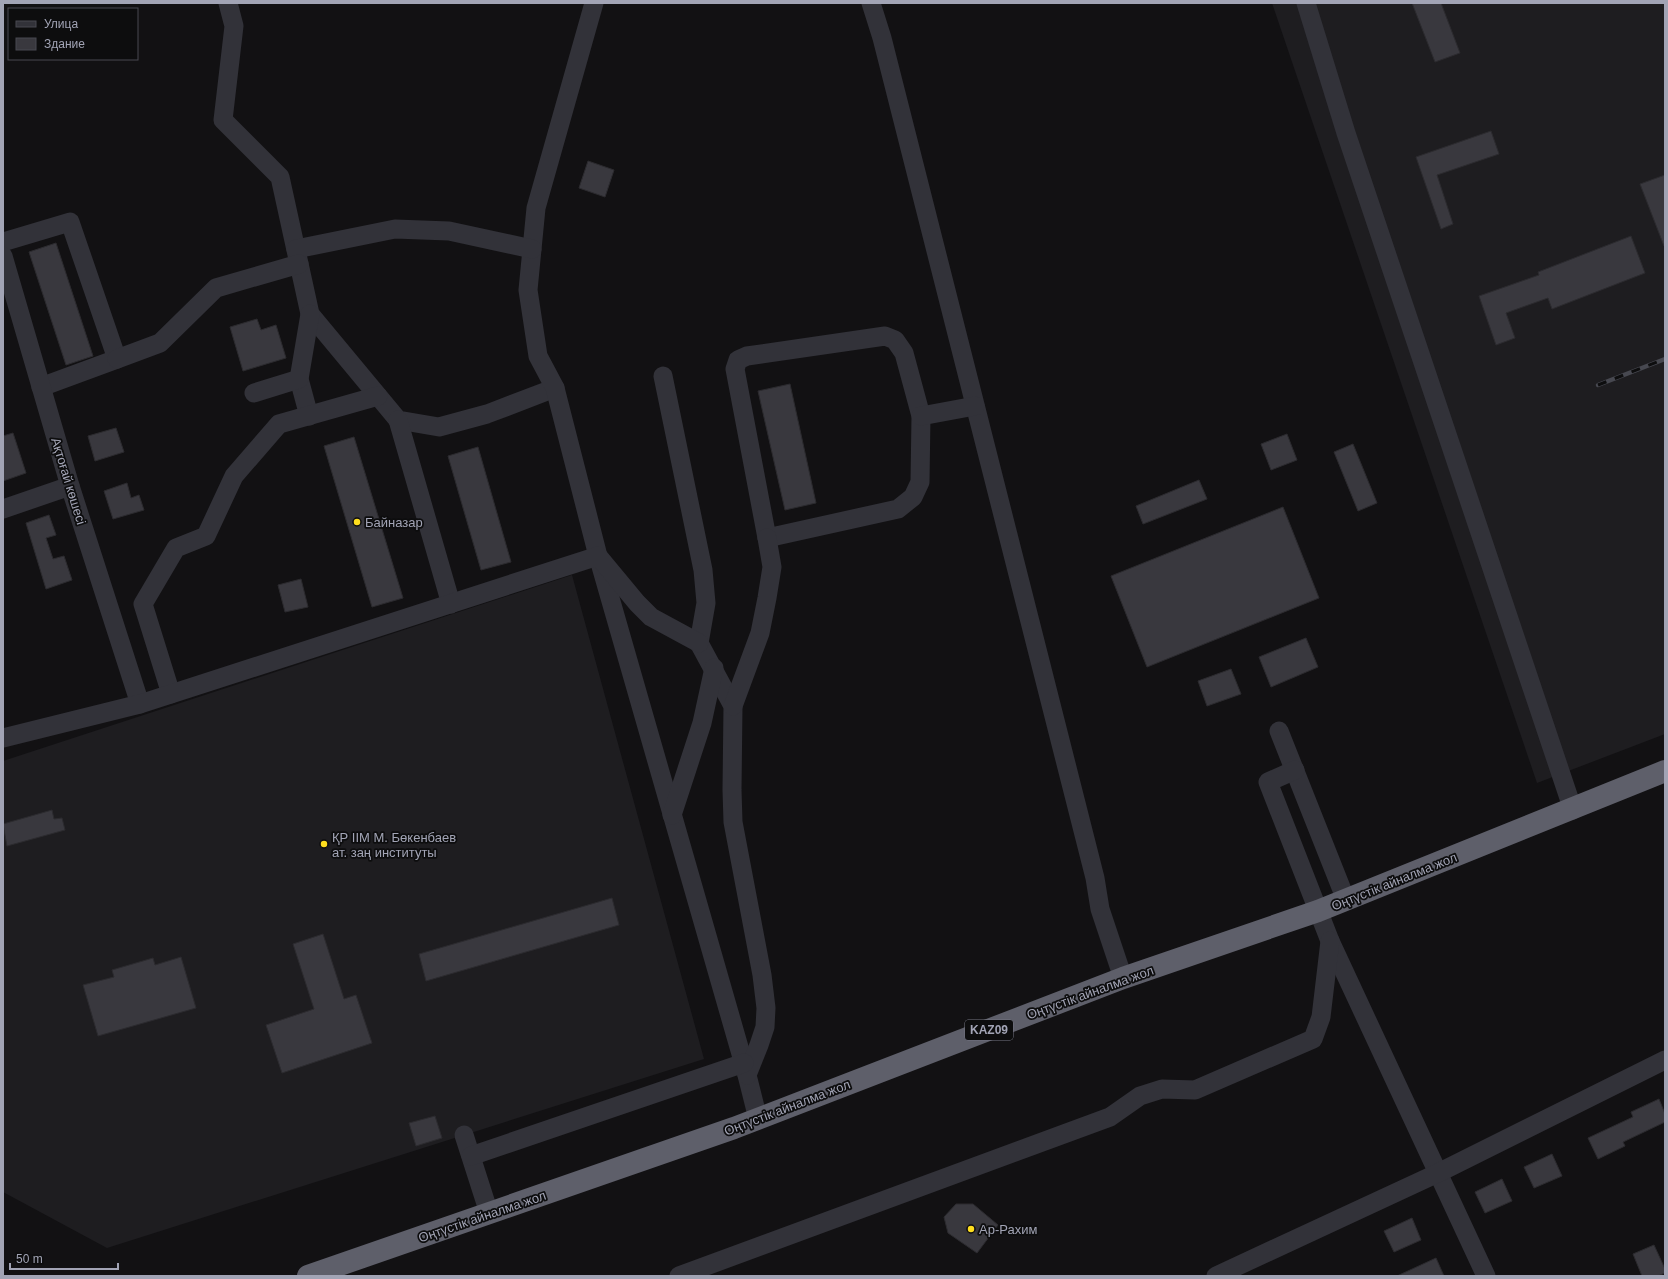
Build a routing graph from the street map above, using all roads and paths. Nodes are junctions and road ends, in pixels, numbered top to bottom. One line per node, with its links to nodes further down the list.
1 (228, 3): 8 (street)
2 (871, 3): 17 (street)
3 (1306, 3): 35 (street)
4 (594, 4): 6 (street)
5 (3, 242): 10 (street)
6 (532, 249): 8 (street); 14 (street)
7 (3, 256): 13 (street, Ақтоғай көшесі)
8 (298, 256): 9 (street); 10 (street)
9 (310, 314): 12 (street); 16 (street)
10 (117, 359): 13 (street)
11 (663, 376): 26 (street)
12 (299, 379): 15 (street); 18 (street)
13 (41, 387): 21 (street, Ақтоғай көшесі)
14 (555, 388): 20 (street); 24 (street)
15 (254, 393)
16 (378, 396): 18 (street); 20 (street)
17 (975, 406): 19 (street); 40 (street)
18 (309, 416): 28 (street)
19 (921, 416): 23 (street); 23 (street)
20 (398, 420): 25 (street)
21 (70, 486): 22 (street); 29 (street, Ақтоғай көшесі)
22 (3, 509)
23 (767, 538): 30 (street)
24 (598, 556): 25 (street); 26 (street); 36 (street)
25 (451, 604): 28 (street)
26 (699, 643): 27 (street)
27 (714, 668): 30 (street); 36 (street)
28 (171, 694): 29 (street)
29 (140, 704): 32 (street)
30 (733, 706): 42 (street)
31 (1279, 731): 33 (street)
32 (3, 738)
33 (1295, 770): 37 (street); 38 (street)
34 (1665, 771): 35 (highway, Оңтүстік айналма жол / KAZ09)
35 (1572, 810): 37 (highway, Оңтүстік айналма жол / KAZ09)
36 (672, 815): 42 (street)
37 (1346, 900): 38 (highway, Оңтүстік айналма жол / KAZ09)
38 (1318, 912): 39 (street); 40 (highway, Оңтүстік айналма жол / KAZ09)
39 (1330, 941): 46 (street); 49 (street)
40 (1123, 978): 43 (highway, Оңтүстік айналма жол / KAZ09)
41 (1665, 1060): 46 (street)
42 (745, 1069): 43 (street); 45 (street)
43 (758, 1119): 47 (highway, Оңтүстік айналма жол / KAZ09)
44 (464, 1135): 45 (street)
45 (470, 1156): 47 (street)
46 (1438, 1173): 50 (street); 51 (street)
47 (489, 1213): 48 (highway, Оңтүстік айналма жол / KAZ09)
48 (308, 1276)
49 (679, 1276)
50 (1216, 1276)
51 (1486, 1276)

